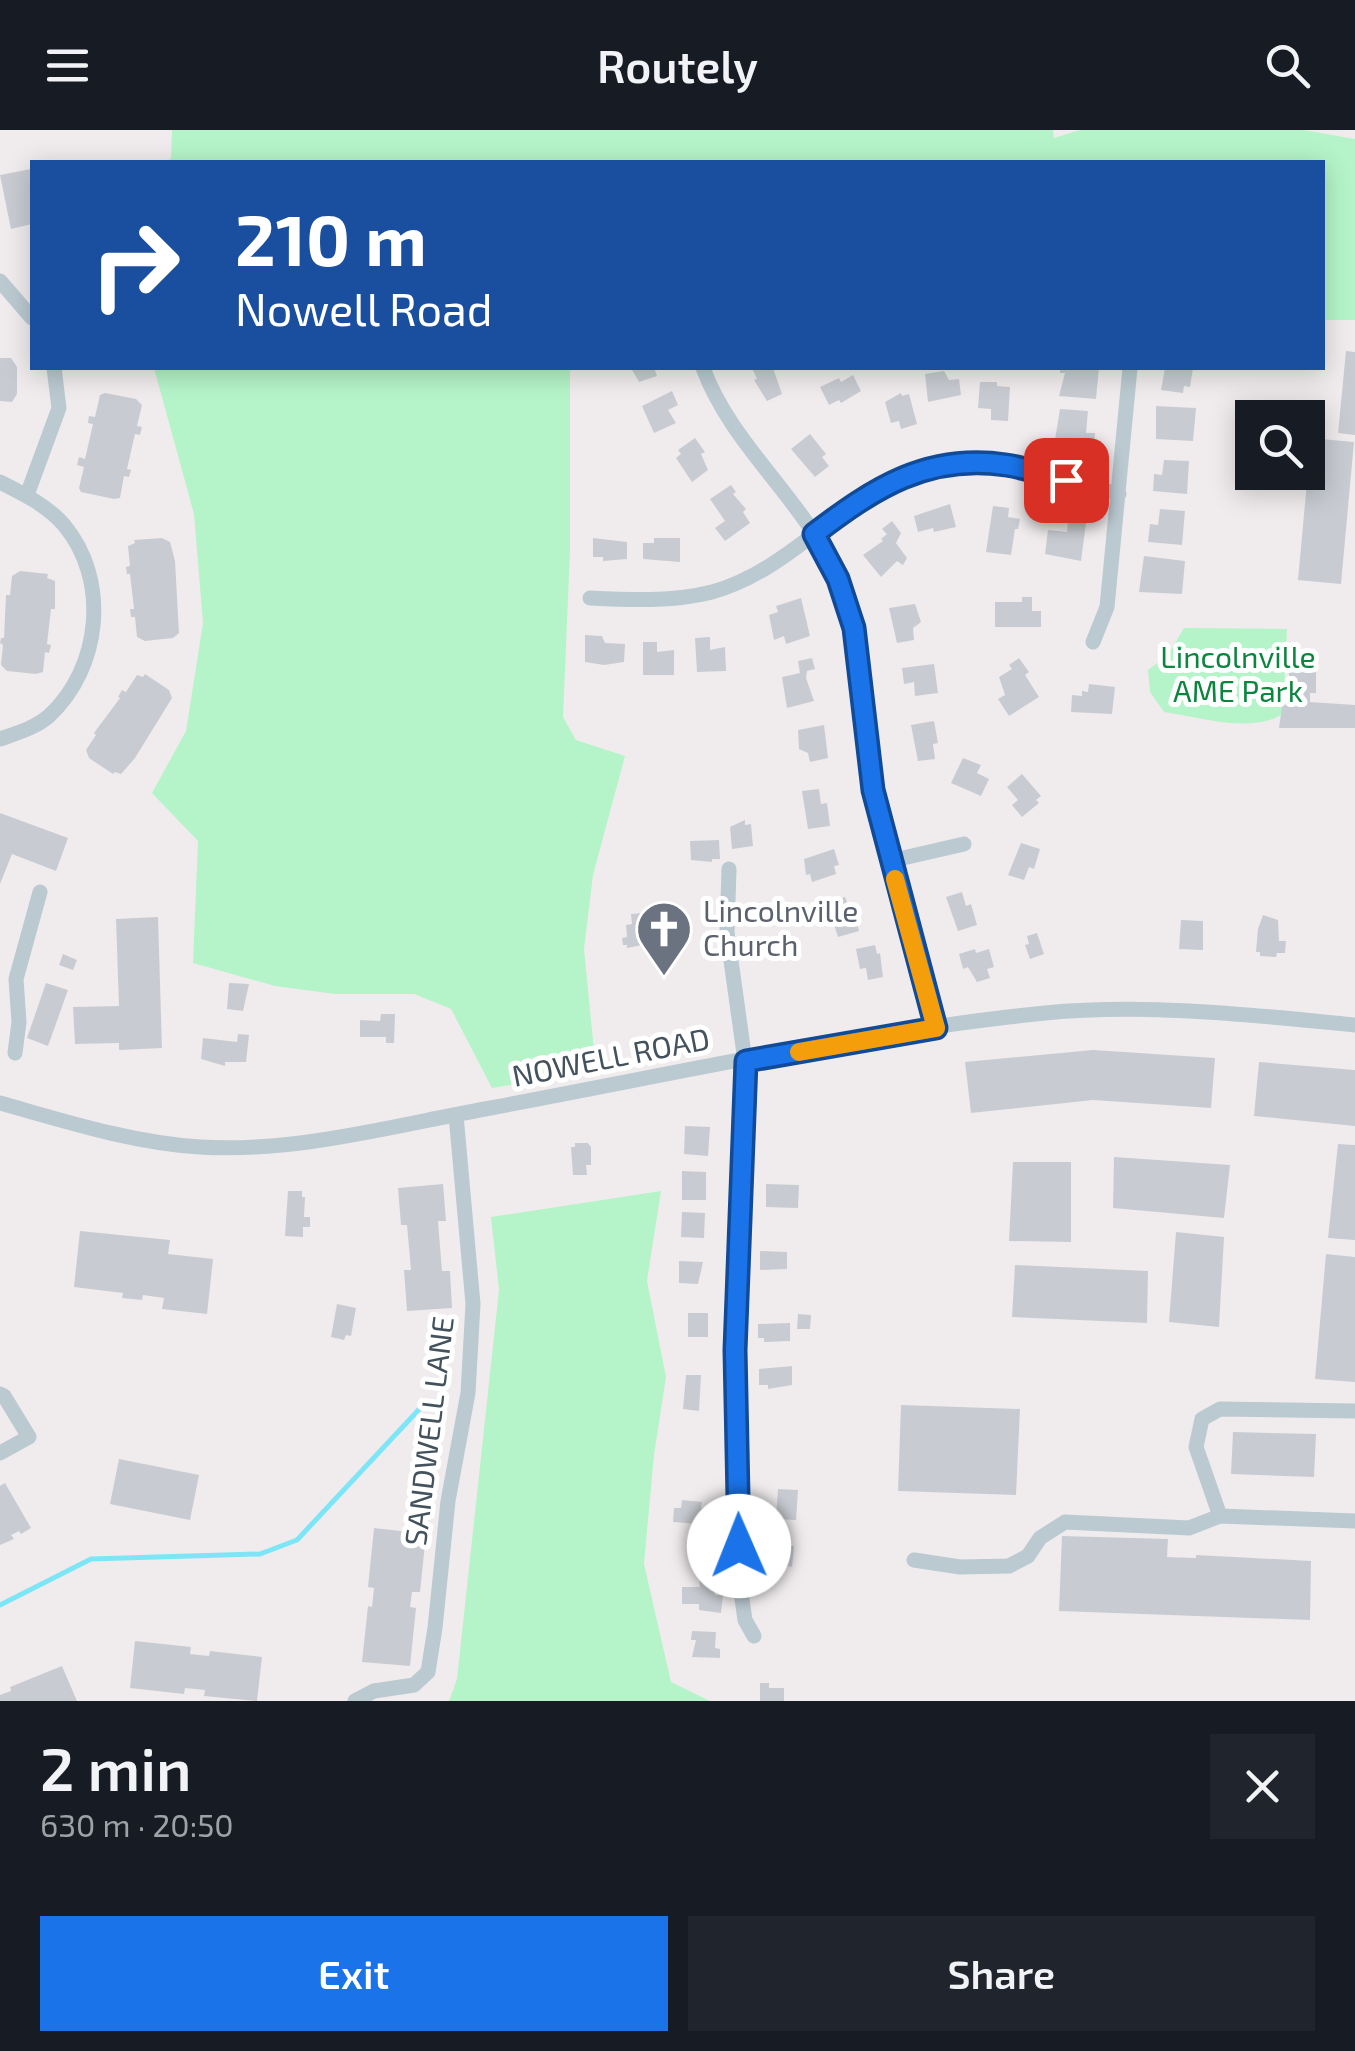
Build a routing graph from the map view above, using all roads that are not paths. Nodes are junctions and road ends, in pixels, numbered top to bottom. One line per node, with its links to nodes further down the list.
1 (0, 281): 2 (street)
2 (7, 300): 3 (street)
3 (30, 317)
4 (54, 370): 8 (street)
5 (704, 370): 10 (street)
6 (1130, 370): 9 (street)
7 (0, 482): 8 (street)
8 (27, 494): 13 (street)
9 (1119, 494): 10 (street); 12 (street)
10 (814, 534): 11 (street); 15 (street)
11 (590, 598)
12 (1093, 642)
13 (0, 739)
14 (964, 844): 15 (street)
15 (890, 861): 19 (street)
16 (729, 869): 21 (street)
17 (40, 892): 20 (street)
18 (1355, 1025): 19 (street, NOWELL ROAD)
19 (936, 1028): 21 (street, NOWELL ROAD)
20 (16, 1053)
21 (746, 1061): 23 (street, NOWELL ROAD); 30 (street)
22 (0, 1103): 23 (street, NOWELL ROAD)
23 (456, 1114): 31 (street, SANDWELL LANE)
24 (0, 1394): 26 (street)
25 (1355, 1411): 27 (street)
26 (0, 1453)
27 (1220, 1516): 28 (street); 29 (street)
28 (1355, 1522)
29 (914, 1560)
30 (754, 1636)
31 (354, 1701)

